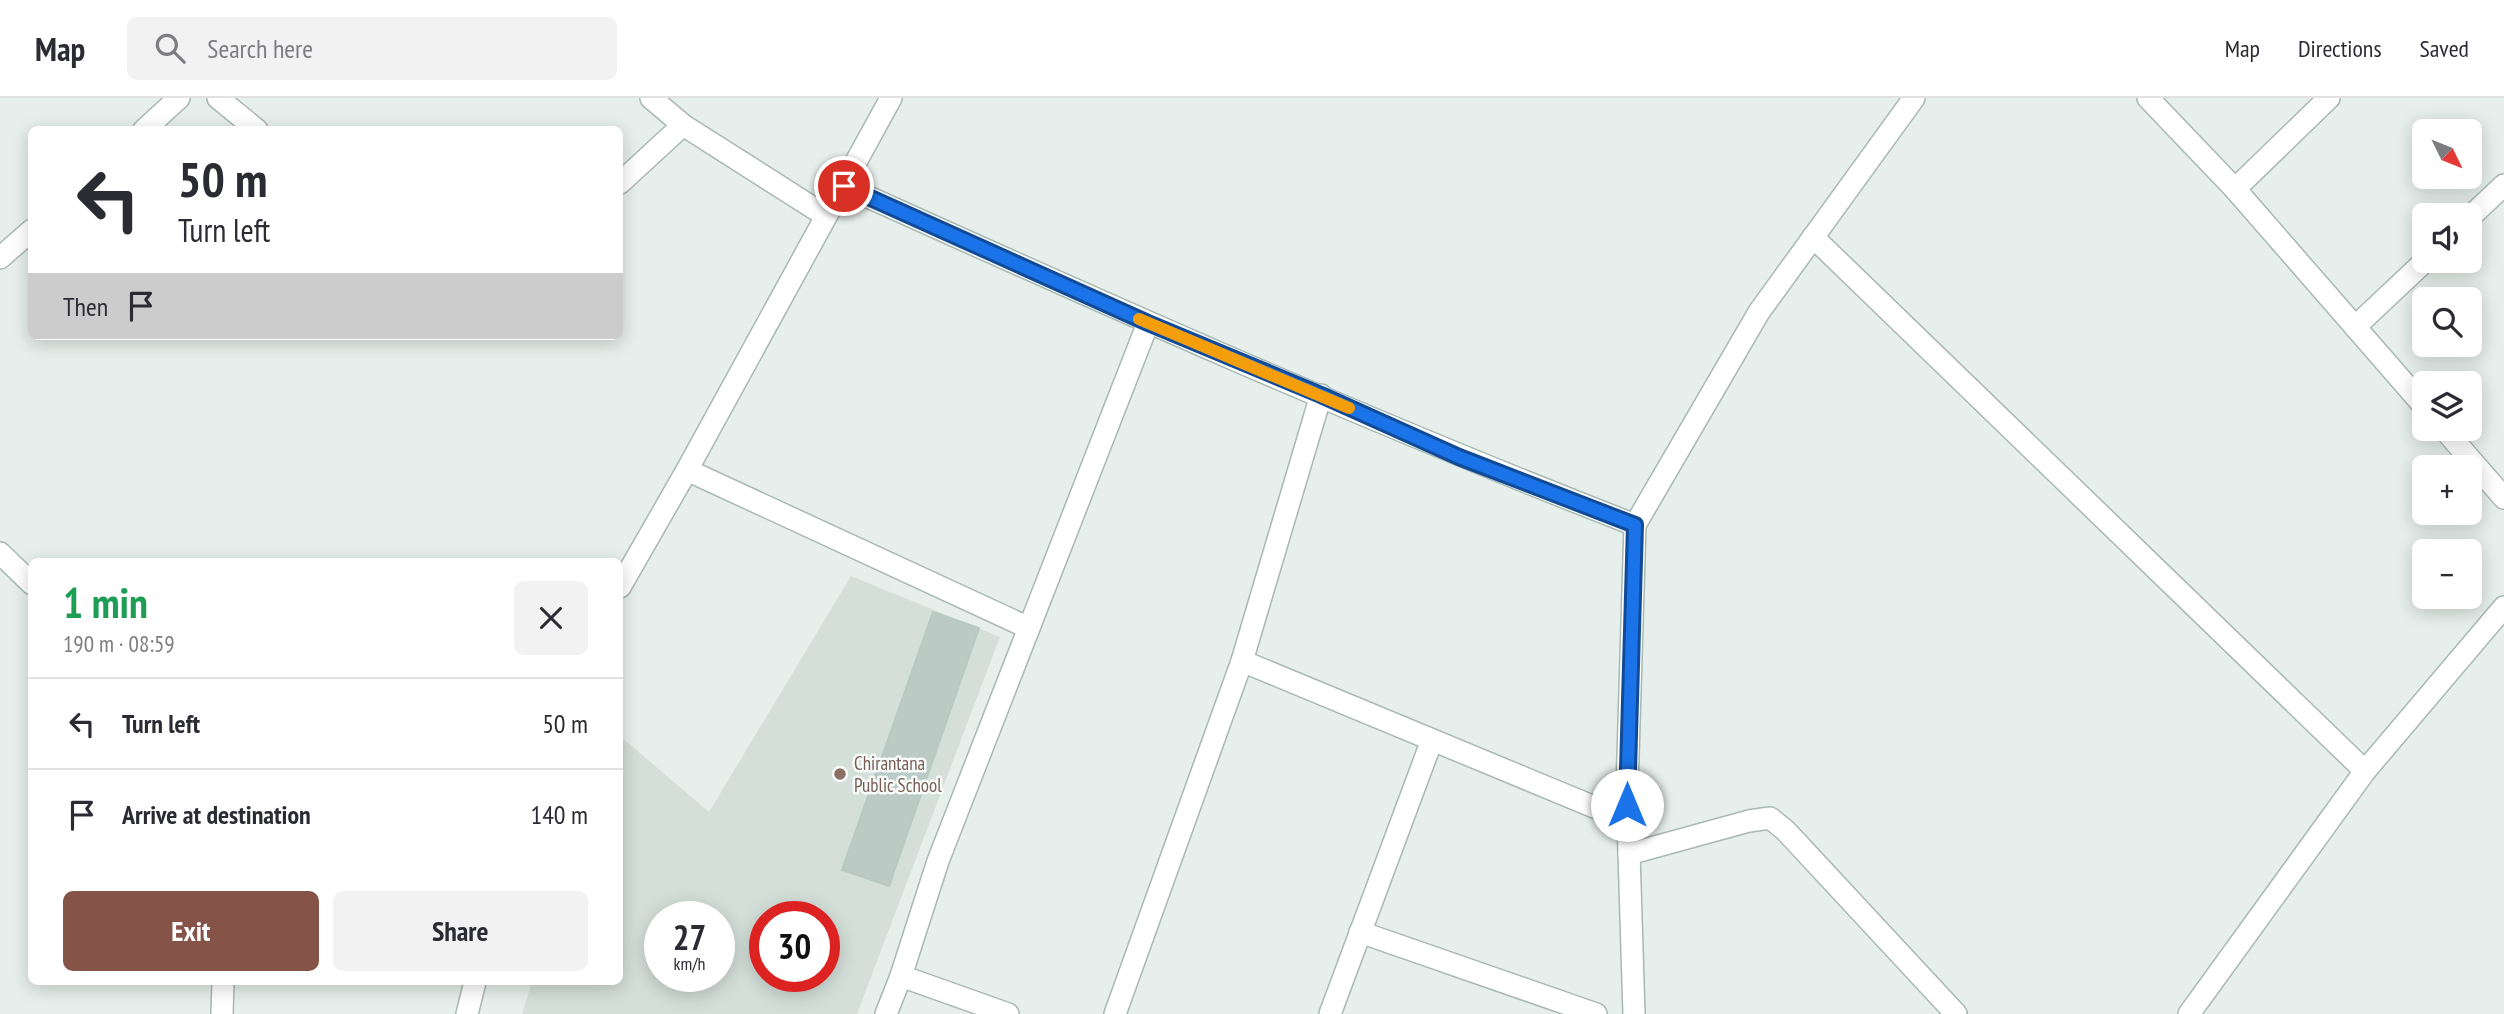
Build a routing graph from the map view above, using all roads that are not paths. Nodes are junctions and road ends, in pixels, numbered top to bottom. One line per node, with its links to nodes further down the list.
1 (179, 98): 9 (street)
2 (218, 98): 10 (street)
3 (651, 98): 8 (street)
4 (891, 98): 13 (street)
5 (1914, 98): 18 (street)
6 (2148, 98): 14 (street)
7 (2329, 98): 14 (street)
8 (682, 125): 11 (street); 16 (street)
9 (148, 126)
10 (252, 126)
11 (623, 180)
12 (2504, 185): 15 (street)
13 (844, 186): 16 (street); 21 (street)
14 (2235, 189): 22 (street)
15 (2482, 206)
16 (826, 216): 26 (street)
17 (28, 234): 19 (street)
18 (1813, 237): 28 (street); 36 (street)
19 (0, 258)
20 (2412, 272): 22 (street)
21 (1148, 323): 24 (street); 33 (street)
22 (2355, 327): 23 (street)
23 (2412, 392)
24 (1321, 395): 28 (street); 34 (street)
25 (2454, 441): 27 (street)
26 (687, 470): 31 (street); 33 (street)
27 (2504, 498)
28 (1635, 525): 37 (street)
29 (4, 563): 30 (street)
30 (28, 581)
31 (623, 582)
32 (2504, 607): 36 (street)
33 (1029, 628): 40 (street)
34 (1242, 661): 35 (street); 47 (street)
35 (1432, 740): 37 (street); 39 (street)
36 (2365, 771): 52 (street)
37 (1628, 821): 38 (street)
38 (1629, 854): 50 (street); 51 (street)
39 (1360, 932): 48 (street); 49 (street)
40 (901, 976): 45 (street); 46 (street)
41 (223, 985): 43 (street)
42 (474, 985): 44 (street)
43 (222, 1014)
44 (467, 1014)
45 (886, 1014)
46 (1008, 1014)
47 (1115, 1014)
48 (1330, 1014)
49 (1597, 1014)
50 (1634, 1014)
51 (1956, 1014)
52 (2189, 1014)

